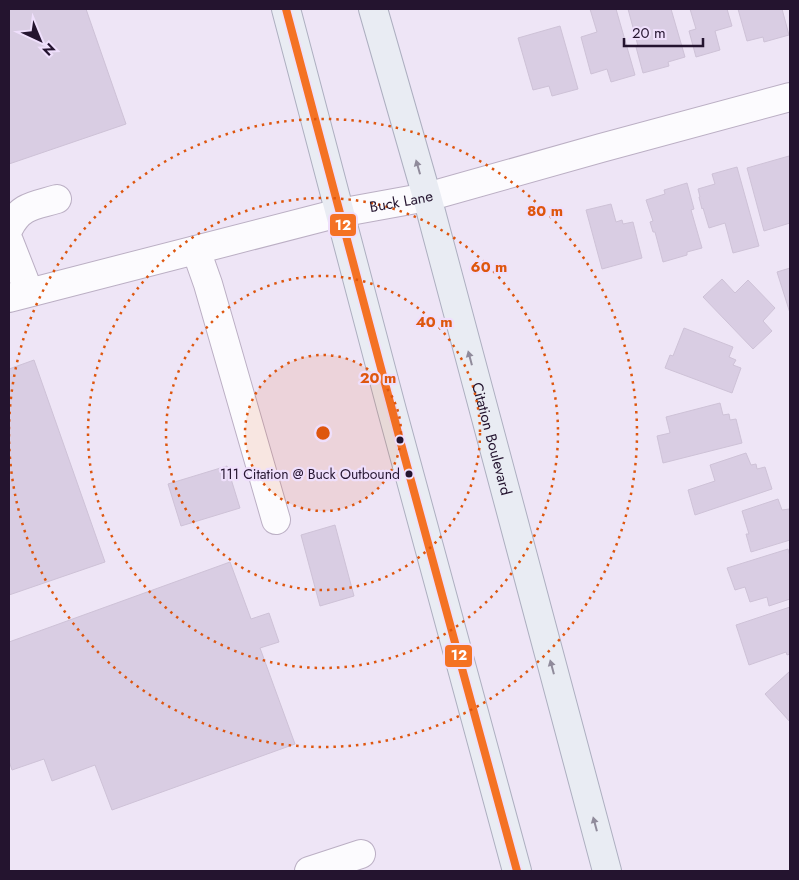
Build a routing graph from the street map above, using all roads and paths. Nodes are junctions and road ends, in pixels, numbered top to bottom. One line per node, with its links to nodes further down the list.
1 (286, 9): 6 (main road)
2 (373, 9): 4 (main road, Citation Boulevard, one-way to 2)
3 (790, 98): 4 (street, Buck Lane)
4 (427, 197): 6 (street, Buck Lane); 15 (main road, Citation Boulevard, one-way to 4)
5 (57, 199): 7 (street)
6 (339, 213): 9 (street, Buck Lane); 14 (main road)
7 (9, 228)
8 (9, 241): 10 (street)
9 (196, 250): 10 (street, Buck Lane); 11 (street)
10 (19, 295)
11 (276, 520)
12 (361, 854): 13 (street)
13 (309, 871)
14 (517, 871)
15 (607, 871)

